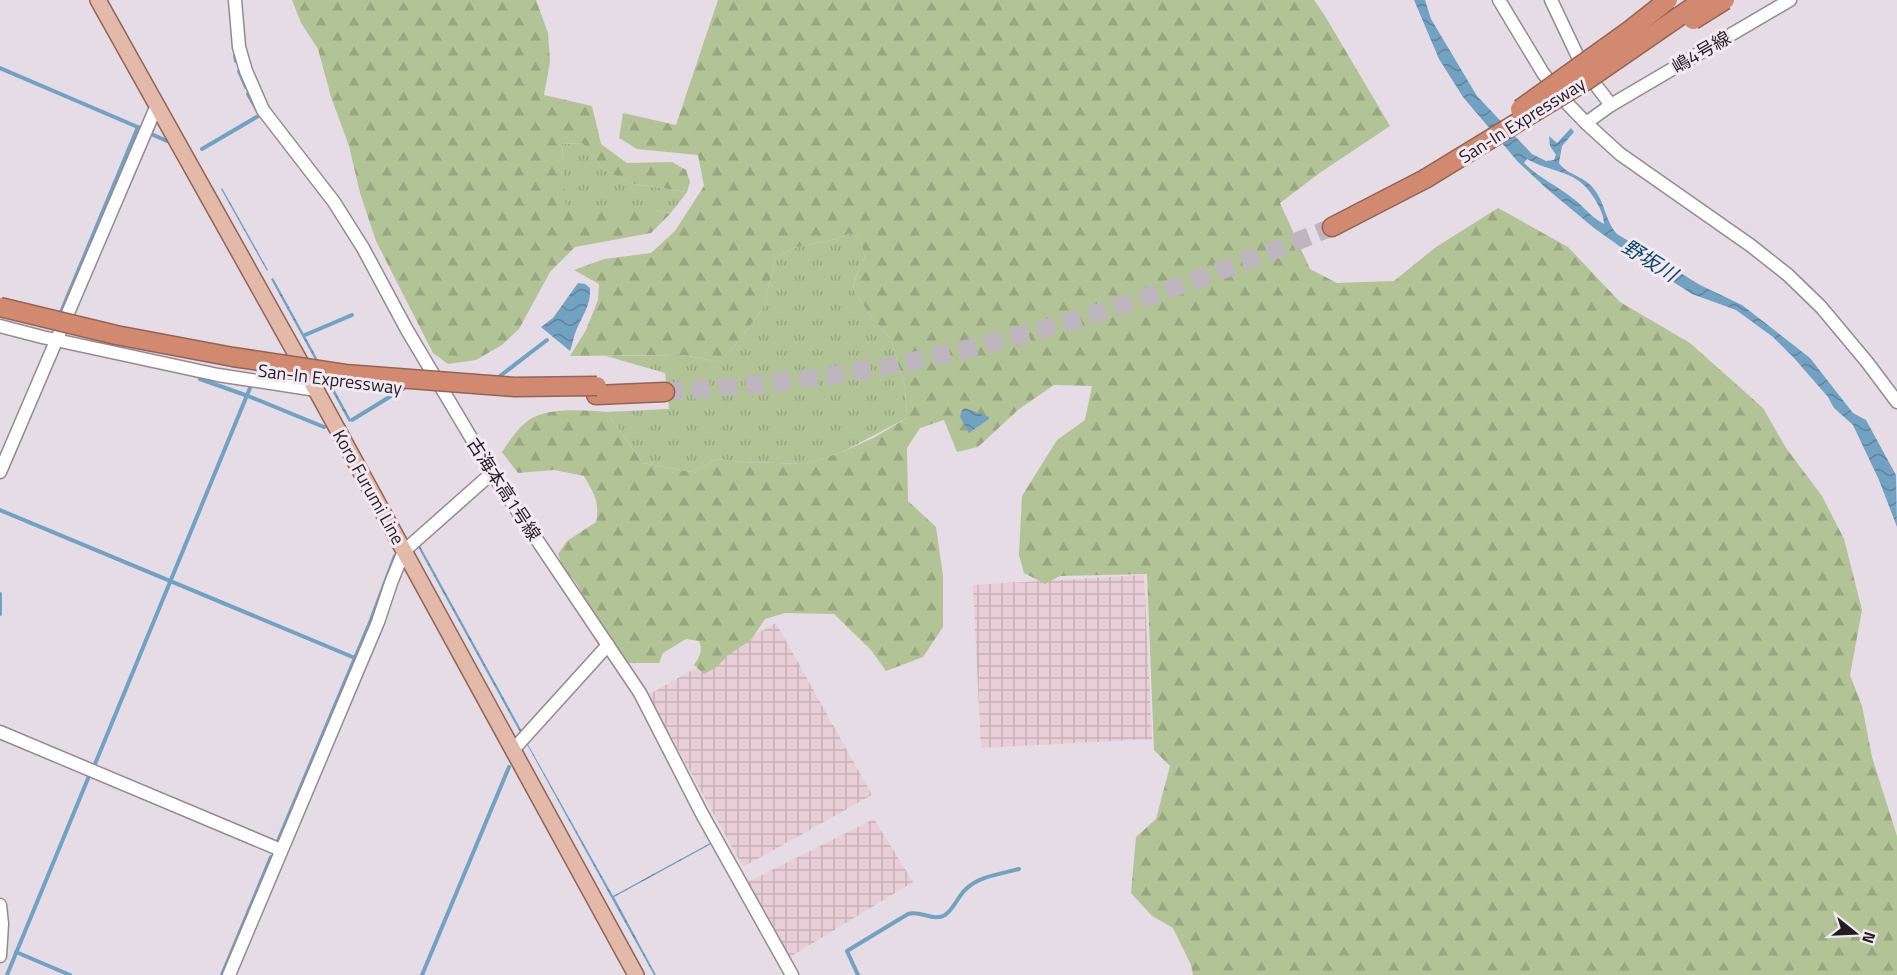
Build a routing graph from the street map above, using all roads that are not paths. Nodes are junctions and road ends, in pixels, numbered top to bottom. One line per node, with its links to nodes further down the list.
1 (98, 0): 12 (main road, Koro Furumi Line)
2 (235, 0): 26 (street, 古海本高1号線)
3 (1499, 0): 14 (street)
4 (1551, 0): 10 (street)
5 (1668, 0): 15 (highway, bridge)
6 (1690, 0): 15 (highway, San-In Expressway, bridge)
7 (1703, 0): 15 (highway, San-In Expressway, bridge)
8 (1725, 0): 15 (highway, bridge)
9 (1790, 0): 13 (street, 嶋4号線)
10 (1579, 58)
11 (1598, 88): 13 (street)
12 (157, 105): 20 (street); 22 (main road, Koro Furumi Line)
13 (1611, 105): 14 (street, 嶋4号線)
14 (1586, 123): 24 (street)
15 (1489, 136): 16 (highway, San-In Expressway)
16 (1329, 222)
17 (0, 307): 23 (highway, San-In Expressway, bridge)
18 (0, 316): 23 (highway, San-In Expressway)
19 (0, 326): 20 (street)
20 (56, 340): 22 (street); 25 (street)
21 (665, 388): 23 (highway, San-In Expressway)
22 (316, 390): 27 (main road, Koro Furumi Line)
23 (596, 391)
24 (1897, 402)
25 (0, 472)
26 (492, 473): 27 (street); 28 (street, 古海本高1号線)
27 (404, 551): 30 (main road, Koro Furumi Line); 31 (street)
28 (608, 645): 30 (street); 36 (street, 古海本高1号線)
29 (0, 732): 31 (street)
30 (513, 750): 35 (main road, Koro Furumi Line)
31 (281, 850): 34 (street)
32 (0, 905): 33 (street)
33 (0, 956)
34 (229, 975)
35 (636, 975)
36 (792, 975)

